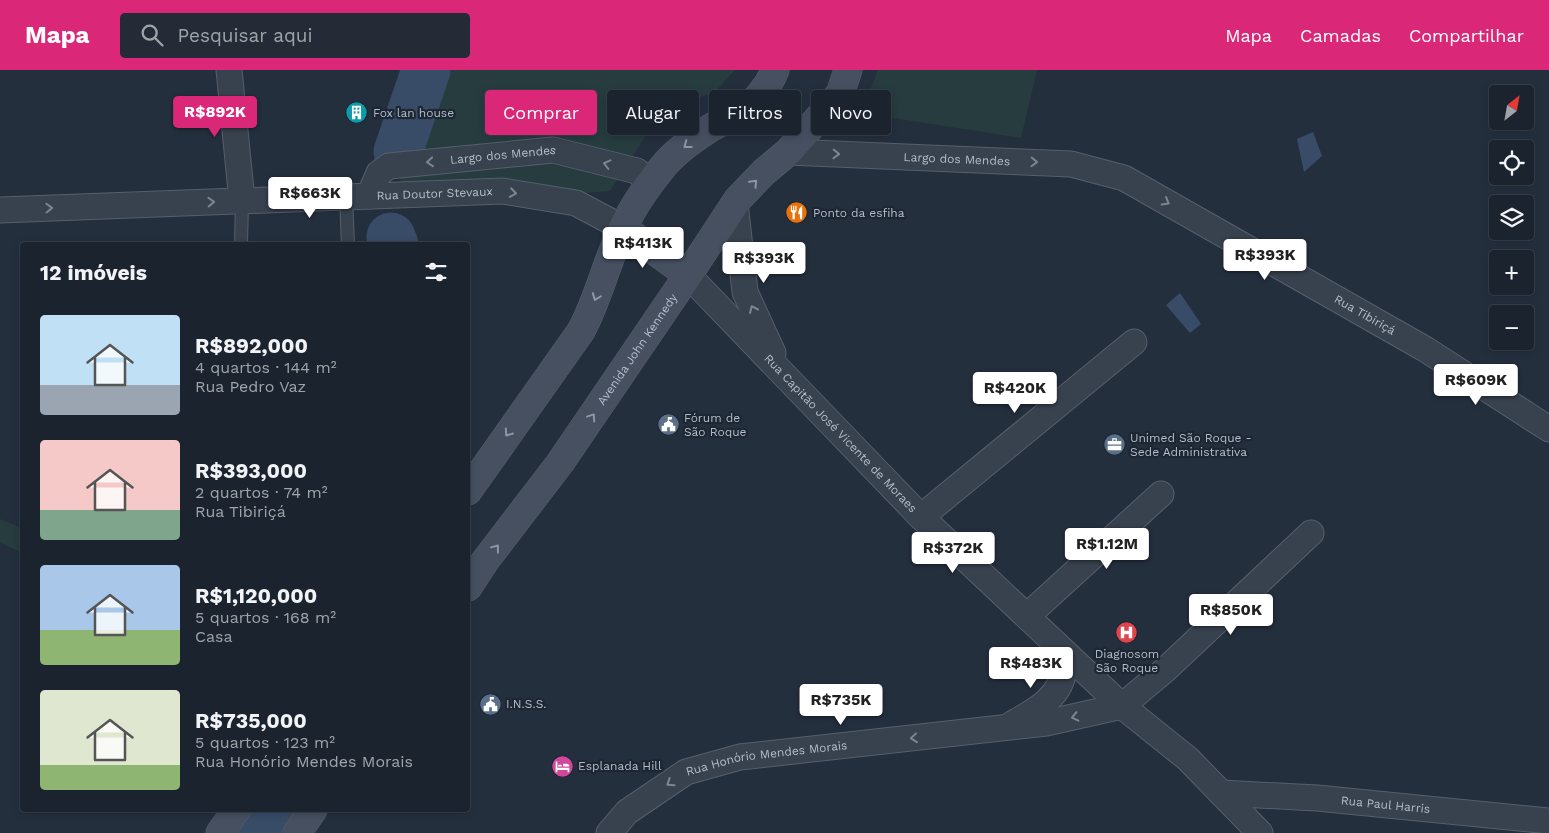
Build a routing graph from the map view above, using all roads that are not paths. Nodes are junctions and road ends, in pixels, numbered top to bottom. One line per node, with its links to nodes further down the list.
1 (229, 70): 8 (street)
2 (776, 70): 6 (main road, one-way to 6)
3 (848, 70): 4 (main road, Avenida John Kennedy)
4 (788, 152): 5 (street, Largo dos Mendes, one-way to 5); 9 (main road, Avenida John Kennedy, one-way to 4)
5 (1124, 178): 17 (street, Rua Tibiriçá, one-way to 17)
6 (650, 184): 7 (street, Largo dos Mendes, one-way to 7); 11 (main road)
7 (358, 197): 8 (street, Rua Doutor Stevaux); 11 (street, Rua Doutor Stevaux, one-way to 11); 13 (lane)
8 (242, 201): 10 (street, Rua Doutor Stevaux, one-way to 8); 12 (lane)
9 (735, 204): 14 (main road, Avenida John Kennedy); 16 (street, one-way to 9)
10 (0, 210)
11 (623, 228): 14 (main road); 18 (main road, one-way to 18)
12 (241, 242)
13 (349, 242)
14 (688, 275): 16 (street, Rua Capitão José Vicente de Moraes); 22 (main road, Avenida John Kennedy, one-way to 14)
15 (1134, 342): 20 (street)
16 (780, 369): 20 (street, Rua Capitão José Vicente de Moraes)
17 (1549, 429)
18 (470, 488)
19 (1161, 494): 23 (street)
20 (921, 517): 23 (street, Rua Capitão José Vicente de Moraes)
21 (1311, 533): 25 (street)
22 (470, 584)
23 (1027, 616): 24 (street, Rua Capitão José Vicente de Moraes)
24 (1058, 645): 25 (street, Rua Capitão José Vicente de Moraes); 26 (street)
25 (1122, 706): 26 (street, Rua Honório Mendes Morais, one-way to 26); 27 (street, Rua Capitão José Vicente de Moraes)
26 (1004, 728): 33 (street, Rua Honório Mendes Morais, one-way to 33)
27 (1221, 793): 30 (street, Rua Paul Harris); 34 (street, Rua Capitão José Vicente de Moraes)
28 (235, 812): 31 (main road)
29 (312, 812): 32 (main road)
30 (1549, 821)
31 (220, 833)
32 (297, 833)
33 (610, 833)
34 (1260, 833)

